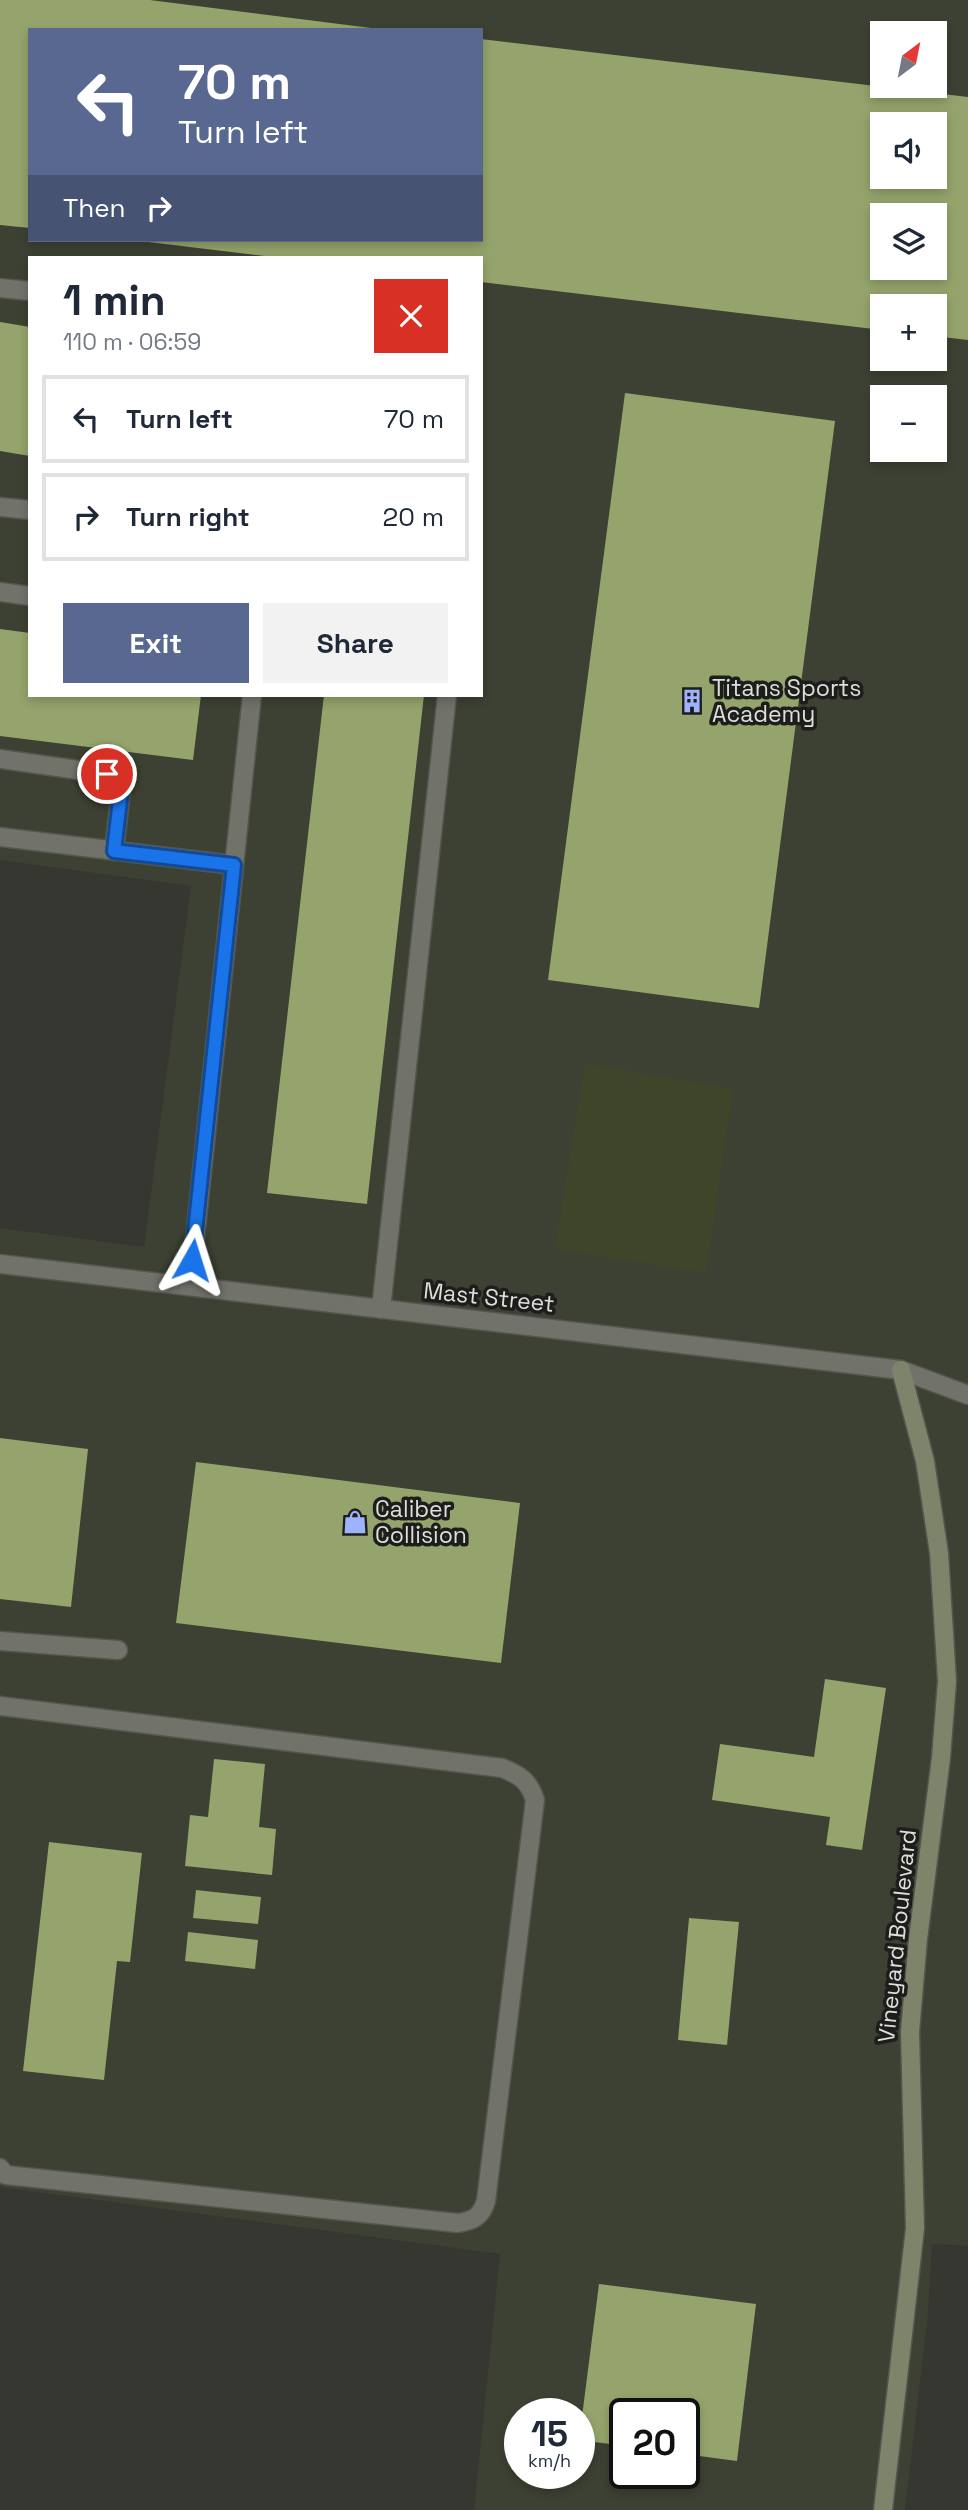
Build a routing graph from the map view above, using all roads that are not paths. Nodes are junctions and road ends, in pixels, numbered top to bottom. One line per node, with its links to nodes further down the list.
1 (0, 288): 2 (street)
2 (28, 291)
3 (0, 507): 4 (street)
4 (28, 510)
5 (0, 592): 6 (street)
6 (28, 596)
7 (252, 697): 12 (street)
8 (447, 697): 15 (street)
9 (0, 759): 11 (street)
10 (0, 837): 11 (street)
11 (114, 851): 12 (street)
12 (234, 865): 14 (street)
13 (0, 1264): 14 (street, Mast Street)
14 (190, 1286): 15 (street, Mast Street)
15 (382, 1309): 16 (street, Mast Street)
16 (901, 1370): 17 (street, Mast Street); 22 (street, Vineyard Boulevard)
17 (968, 1395)
18 (0, 1641): 19 (street)
19 (118, 1650)
20 (0, 1706): 21 (street)
21 (0, 2168)
22 (883, 2510)

